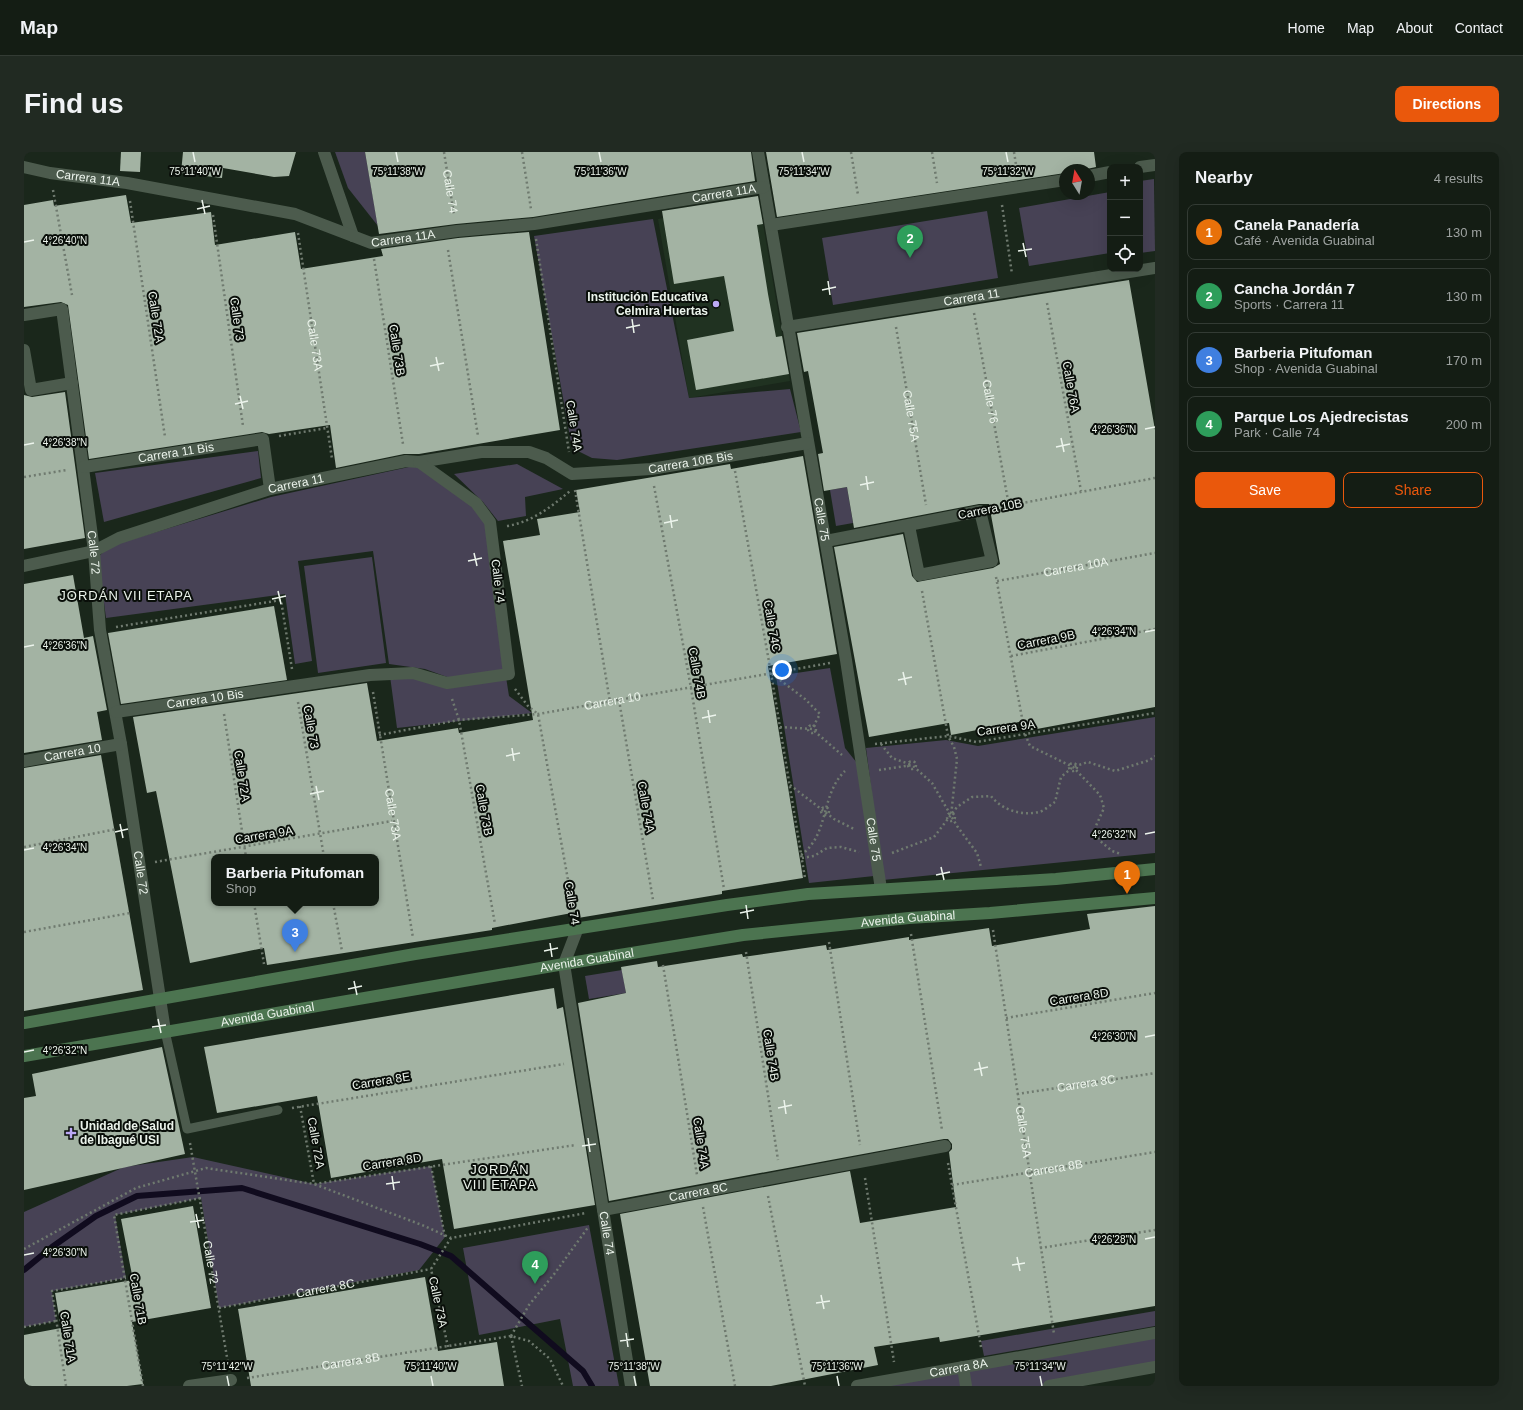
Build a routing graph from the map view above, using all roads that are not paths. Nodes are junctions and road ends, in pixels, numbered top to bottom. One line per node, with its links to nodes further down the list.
1 (324, 152): 11 (street)
2 (758, 152): 9 (street, Calle 75)
3 (1155, 165): 5 (street)
4 (24, 167): 11 (street, Carrera 11A)
5 (1143, 167)
6 (1107, 173): 7 (street)
7 (1095, 175)
8 (1059, 181): 10 (street)
9 (764, 187): 10 (street, Calle 75); 11 (street, Carrera 11A)
10 (770, 225): 14 (street, Calle 75)
11 (353, 236)
12 (1155, 268): 14 (street, Carrera 11)
13 (24, 315): 16 (street, Calle 72)
14 (788, 327): 17 (street, Calle 75)
15 (24, 350): 16 (street)
16 (72, 383): 19 (street, Calle 72)
17 (808, 443): 20 (street, Carrera 10B Bis); 23 (street, Calle 75)
18 (419, 462): 20 (street, Carrera 11); 21 (street, Carrera 11); 26 (street, Calle 74)
19 (84, 467): 21 (street, Carrera 11 Bis); 24 (street, Calle 72)
20 (572, 474)
21 (270, 489): 24 (street, Carrera 11)
22 (909, 526): 22 (street, Carrera 10B); 23 (street, Carrera 10B)
23 (826, 541): 31 (street, Calle 75)
24 (94, 551): 25 (street, Carrera 11); 27 (street, Calle 72)
25 (24, 566)
26 (295, 685): 27 (street, Carrera 10 Bis)
27 (116, 712): 28 (street, Calle 72)
28 (121, 744): 29 (street, Carrera 10); 35 (street, Calle 72)
29 (24, 761)
30 (1155, 869): 31 (main road)
31 (881, 889): 33 (main road)
32 (1155, 898): 34 (main road, Avenida Guabinal)
33 (577, 930): 34 (street, Calle 74); 35 (main road)
34 (564, 964): 37 (main road, Avenida Guabinal); 41 (street, Calle 74)
35 (160, 998): 36 (main road); 37 (street, Calle 72)
36 (24, 1023)
37 (165, 1031): 38 (main road, Avenida Guabinal); 39 (lane, Calle 72)
38 (24, 1056)
39 (278, 1110)
40 (945, 1146): 41 (street, Carrera 8C)
41 (603, 1210): 47 (street, Calle 74)
42 (1155, 1333): 43 (street, Carrera 8A)
43 (963, 1367): 48 (street, Carrera 8A); 49 (street)
44 (1155, 1367): 50 (street)
45 (231, 1380): 46 (street)
46 (190, 1386)
47 (631, 1386)
48 (857, 1386)
49 (966, 1386)
50 (1049, 1386)

